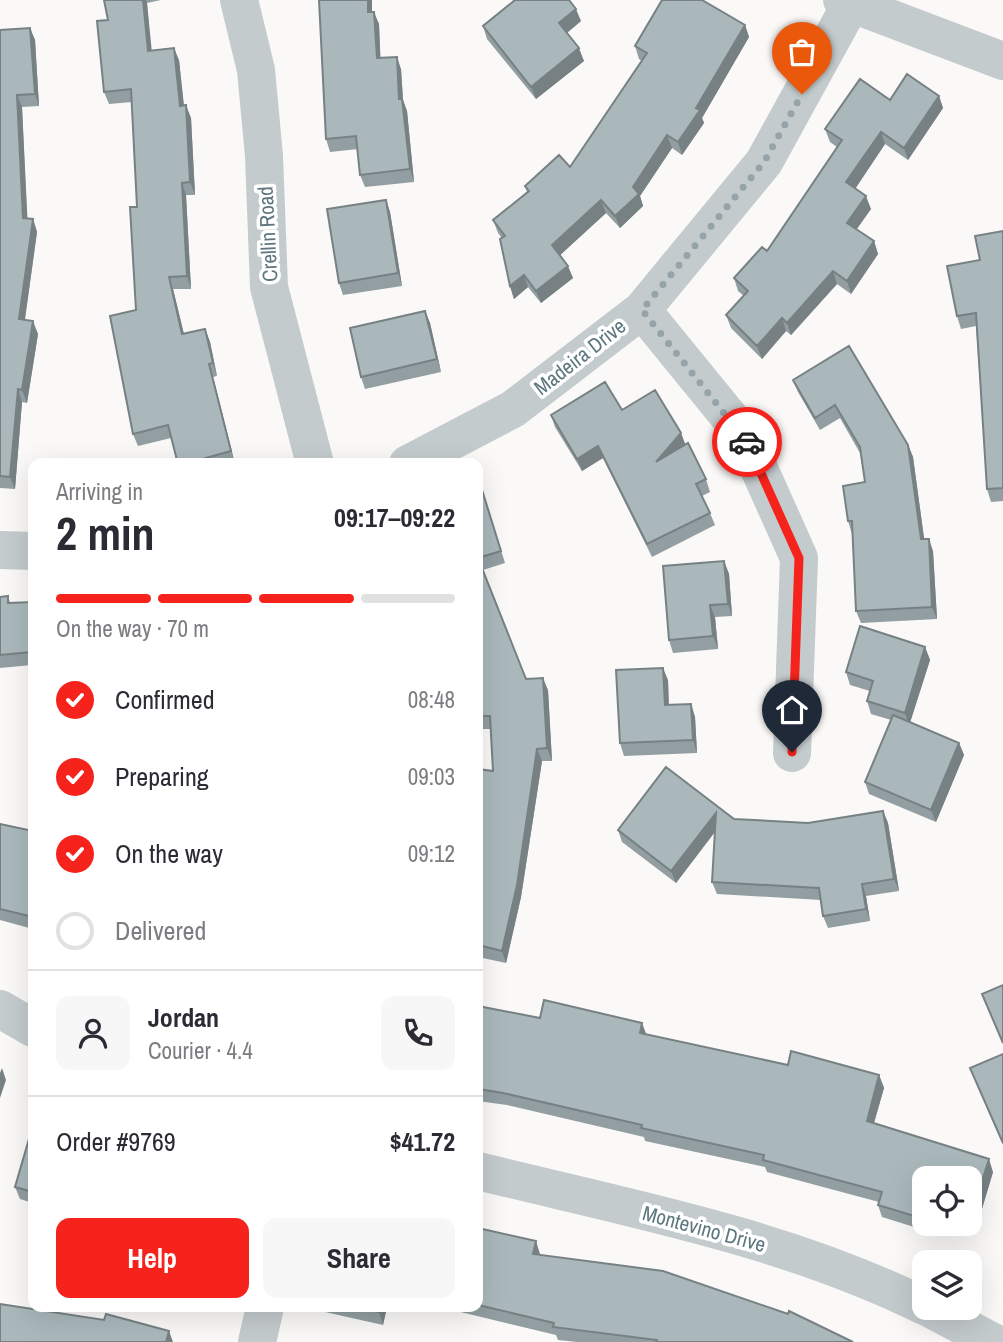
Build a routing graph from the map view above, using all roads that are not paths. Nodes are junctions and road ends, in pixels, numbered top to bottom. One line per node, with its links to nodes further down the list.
1 (239, 0): 5 (street, Crellin Road)
2 (849, 1): 3 (street); 4 (street, Madeira Drive)
3 (1003, 61)
4 (642, 310): 6 (street, Madeira Drive); 9 (street)
5 (313, 458)
6 (419, 458)
7 (0, 550): 8 (street)
8 (28, 551)
9 (792, 752)
10 (0, 1009): 11 (street)
11 (28, 1025)
12 (483, 1172): 13 (street, Montevino Drive)
13 (912, 1300)
14 (264, 1312): 17 (street)
15 (961, 1320): 16 (street, Montevino Drive)
16 (994, 1332)
17 (257, 1342)

